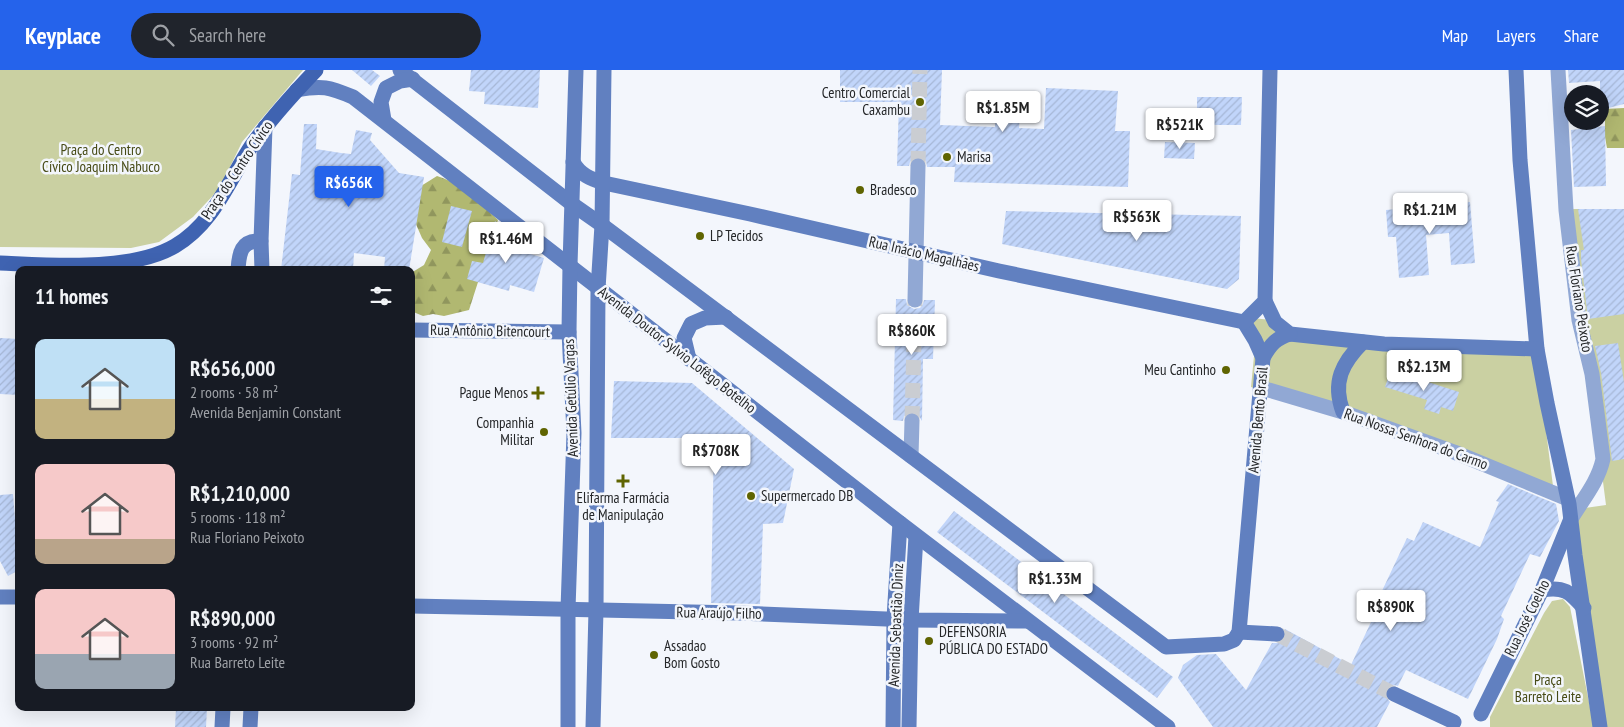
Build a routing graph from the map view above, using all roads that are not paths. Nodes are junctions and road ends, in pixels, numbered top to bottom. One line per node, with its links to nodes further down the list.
1 (316, 70): 9 (main road, Praça do Centro Cívico)
2 (400, 70): 8 (main road)
3 (576, 70): 12 (main road, Avenida Getúlio Vargas)
4 (604, 70): 14 (main road, Avenida Getúlio Vargas)
5 (1270, 70): 27 (main road)
6 (1516, 70): 34 (main road)
7 (1558, 70): 42 (street, Rua Floriano Peixoto)
8 (412, 80): 10 (main road); 15 (main road)
9 (297, 90): 10 (main road, Avenida Doutor Sylvio Lofêgo Botelho); 11 (main road, Praça do Centro Cívico)
10 (384, 120): 24 (main road, Avenida Doutor Sylvio Lofêgo Botelho)
11 (265, 127): 17 (main road); 20 (main road, Praça do Centro Cívico)
12 (573, 162): 14 (main road, Rua Inácio Magalhães); 15 (main road, Avenida Getúlio Vargas)
13 (918, 166): 18 (street)
14 (604, 183): 16 (main road, Avenida Getúlio Vargas); 18 (main road, Rua Inácio Magalhães)
15 (572, 204): 16 (main road); 24 (main road, Avenida Getúlio Vargas)
16 (602, 224): 25 (main road, Avenida Getúlio Vargas); 28 (main road)
17 (261, 241): 22 (main road); 23 (main road)
18 (916, 252): 26 (street); 29 (main road, Rua Inácio Magalhães)
19 (0, 262): 20 (main road, Praça do Centro Cívico)
20 (71, 265): 21 (main road)
21 (75, 266)
22 (238, 266)
23 (262, 266)
24 (570, 266): 25 (main road, Avenida Doutor Sylvio Lofêgo Botelho); 31 (main road, Avenida Getúlio Vargas)
25 (598, 289): 36 (main road, Avenida Doutor Sylvio Lofêgo Botelho); 51 (main road, Avenida Getúlio Vargas)
26 (915, 300)
27 (1264, 301): 29 (main road); 32 (main road)
28 (726, 317): 36 (main road); 40 (main road)
29 (1244, 322): 35 (main road, Avenida Bento Brasil)
30 (415, 330): 31 (main road, Rua Antônio Bitencourt)
31 (569, 332): 50 (main road, Avenida Getúlio Vargas)
32 (1290, 334): 33 (main road); 35 (main road)
33 (1363, 342): 34 (main road); 38 (main road)
34 (1538, 349): 41 (main road)
35 (1264, 358): 37 (main road, Avenida Bento Brasil)
36 (689, 359): 43 (main road, Avenida Doutor Sylvio Lofêgo Botelho)
37 (1262, 388): 38 (street, Rua Nossa Senhora do Carmo); 55 (main road, Avenida Bento Brasil)
38 (1343, 412): 41 (street, Rua Nossa Senhora do Carmo)
39 (912, 421): 40 (street)
40 (910, 456): 55 (main road)
41 (1568, 498): 42 (main road)
42 (1571, 519): 45 (main road, Rua José Coelho); 49 (main road)
43 (900, 523): 44 (main road, Avenida Doutor Sylvio Lofêgo Botelho); 52 (main road, Avenida Sebastião Diniz)
44 (916, 536): 53 (main road, Avenida Sebastião Diniz); 54 (main road, Avenida Doutor Sylvio Lofêgo Botelho)
45 (1542, 590): 49 (main road); 60 (main road, Rua José Coelho)
46 (0, 597): 47 (main road)
47 (15, 597)
48 (415, 606): 50 (main road, Rua Araújo Filho)
49 (1584, 608): 69 (main road)
50 (568, 609): 51 (main road, Rua Araújo Filho); 64 (main road, Avenida Getúlio Vargas)
51 (596, 610): 52 (main road, Rua Araújo Filho); 65 (main road, Avenida Getúlio Vargas)
52 (894, 618): 53 (main road, Rua Araújo Filho); 66 (main road, Avenida Sebastião Diniz)
53 (911, 620): 54 (main road, Rua Araújo Filho); 67 (main road, Avenida Sebastião Diniz)
54 (1027, 621): 68 (main road, Avenida Doutor Sylvio Lofêgo Botelho)
55 (1239, 632): 56 (main road)
56 (1277, 634)
57 (1394, 694): 61 (main road)
58 (223, 711): 62 (main road)
59 (250, 711): 63 (main road)
60 (1483, 721): 61 (main road)
61 (1455, 725)
62 (222, 727)
63 (250, 727)
64 (568, 727)
65 (593, 727)
66 (894, 727)
67 (909, 727)
68 (1168, 727)
69 (1600, 727)

